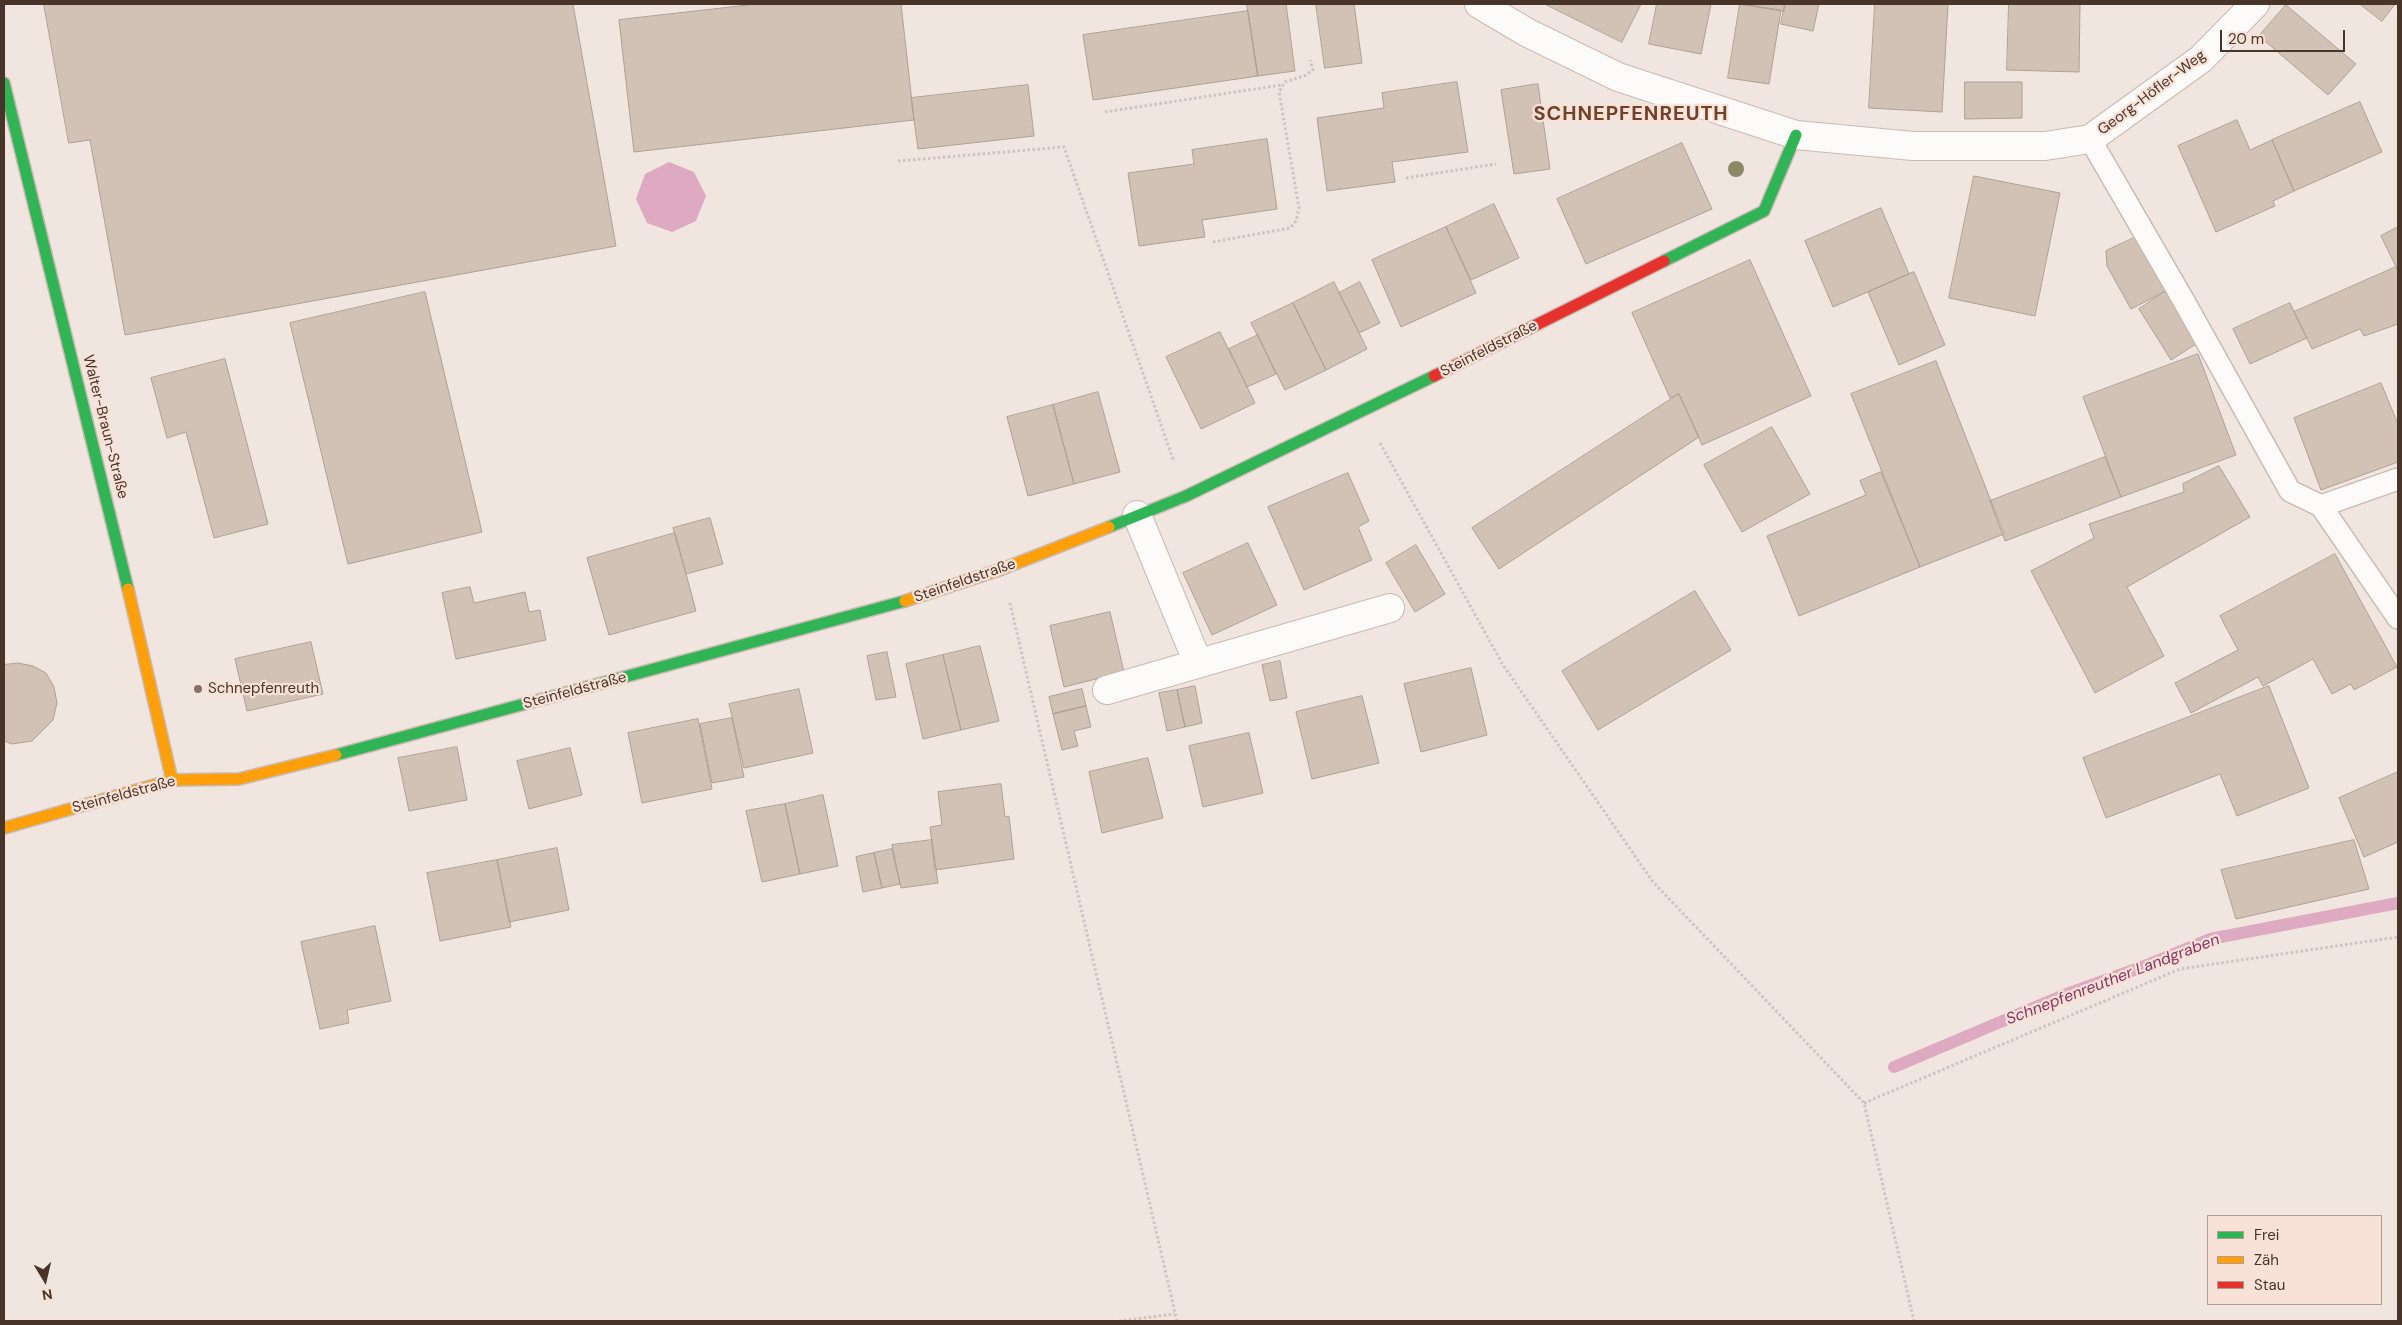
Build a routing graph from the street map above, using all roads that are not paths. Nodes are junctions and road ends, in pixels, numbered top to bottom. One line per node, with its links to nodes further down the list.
1 (1480, 4): 4 (street)
2 (2255, 4): 5 (street, Georg-Höfler-Weg)
3 (4, 83): 13 (street, Walter-Braun-Straße)
4 (1796, 135): 5 (street); 8 (street, Steinfeldstraße)
5 (2090, 139): 7 (lane)
6 (2398, 478): 7 (lane)
7 (2321, 506): 10 (lane)
8 (1137, 515): 11 (street); 13 (street, Steinfeldstraße)
9 (1390, 608): 11 (street)
10 (2398, 618)
11 (1198, 663): 12 (street)
12 (1108, 690)
13 (172, 780): 14 (street, Steinfeldstraße)
14 (4, 828)

